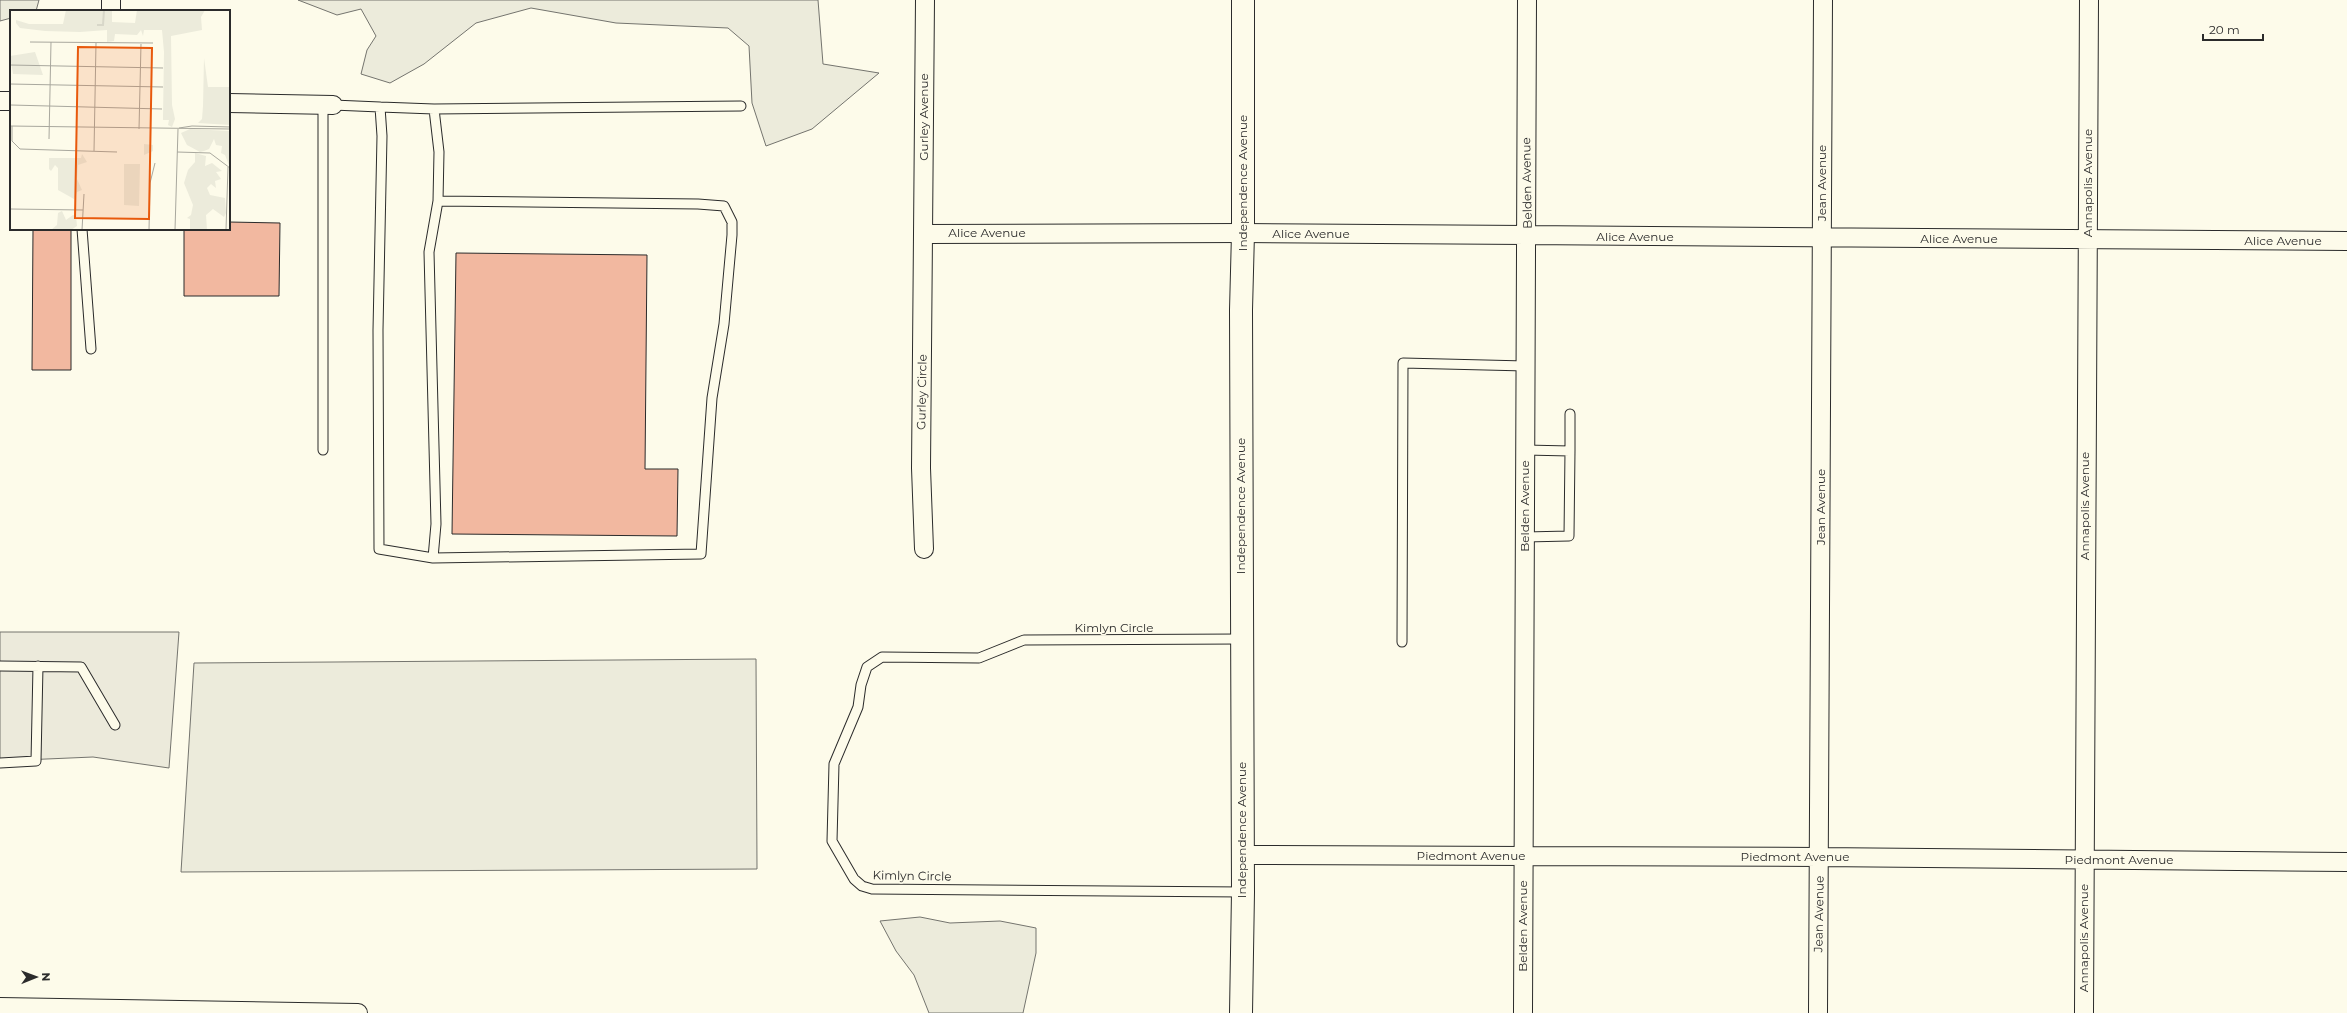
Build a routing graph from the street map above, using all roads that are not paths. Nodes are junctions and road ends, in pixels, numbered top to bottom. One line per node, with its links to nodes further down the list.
1 (925, 0): 14 (street, Gurley Avenue)
2 (1243, 0): 13 (street, Independence Avenue)
3 (1527, 0): 15 (street, Belden Avenue)
4 (1823, 0): 16 (street, Jean Avenue)
5 (2089, 0): 17 (street, Annapolis Avenue)
6 (230, 103): 7 (street)
7 (328, 105): 9 (lane); 22 (lane)
8 (741, 106): 10 (lane)
9 (380, 107): 10 (lane); 27 (lane)
10 (434, 109): 11 (lane)
11 (438, 201): 27 (lane); 27 (lane)
12 (82, 230): 19 (lane)
13 (1243, 233): 14 (street, Alice Avenue); 15 (street, Alice Avenue); 28 (street, Independence Avenue)
14 (924, 234): 26 (street, Gurley Circle)
15 (1528, 237): 16 (street, Alice Avenue); 20 (street, Belden Avenue)
16 (1822, 238): 17 (street, Alice Avenue); 36 (street, Jean Avenue)
17 (2088, 240): 18 (street, Alice Avenue); 37 (street, Annapolis Avenue)
18 (2347, 241)
19 (91, 349)
20 (1526, 366): 23 (street, Belden Avenue); 29 (lane)
21 (1570, 414): 24 (lane)
22 (323, 450)
23 (1526, 450): 24 (lane); 25 (street, Belden Avenue)
24 (1570, 451): 25 (lane)
25 (1525, 537): 35 (street, Belden Avenue)
26 (924, 549)
27 (433, 558)
28 (1241, 639): 34 (street, Independence Avenue); 39 (lane, Kimlyn Circle)
29 (1402, 642)
30 (0, 666): 31 (lane)
31 (38, 666): 32 (lane); 33 (lane)
32 (115, 725)
33 (0, 763)
34 (1243, 855): 35 (street, Piedmont Avenue); 39 (street, Independence Avenue)
35 (1523, 857): 36 (street, Piedmont Avenue); 43 (street, Belden Avenue)
36 (1819, 857): 37 (street, Piedmont Avenue); 44 (street, Jean Avenue)
37 (2084, 860): 38 (street, Piedmont Avenue); 45 (street, Annapolis Avenue)
38 (2347, 862)
39 (1243, 892): 42 (street, Independence Avenue)
40 (0, 1007): 41 (street)
41 (358, 1013)
42 (1240, 1013)
43 (1523, 1013)
44 (1818, 1013)
45 (2084, 1013)

